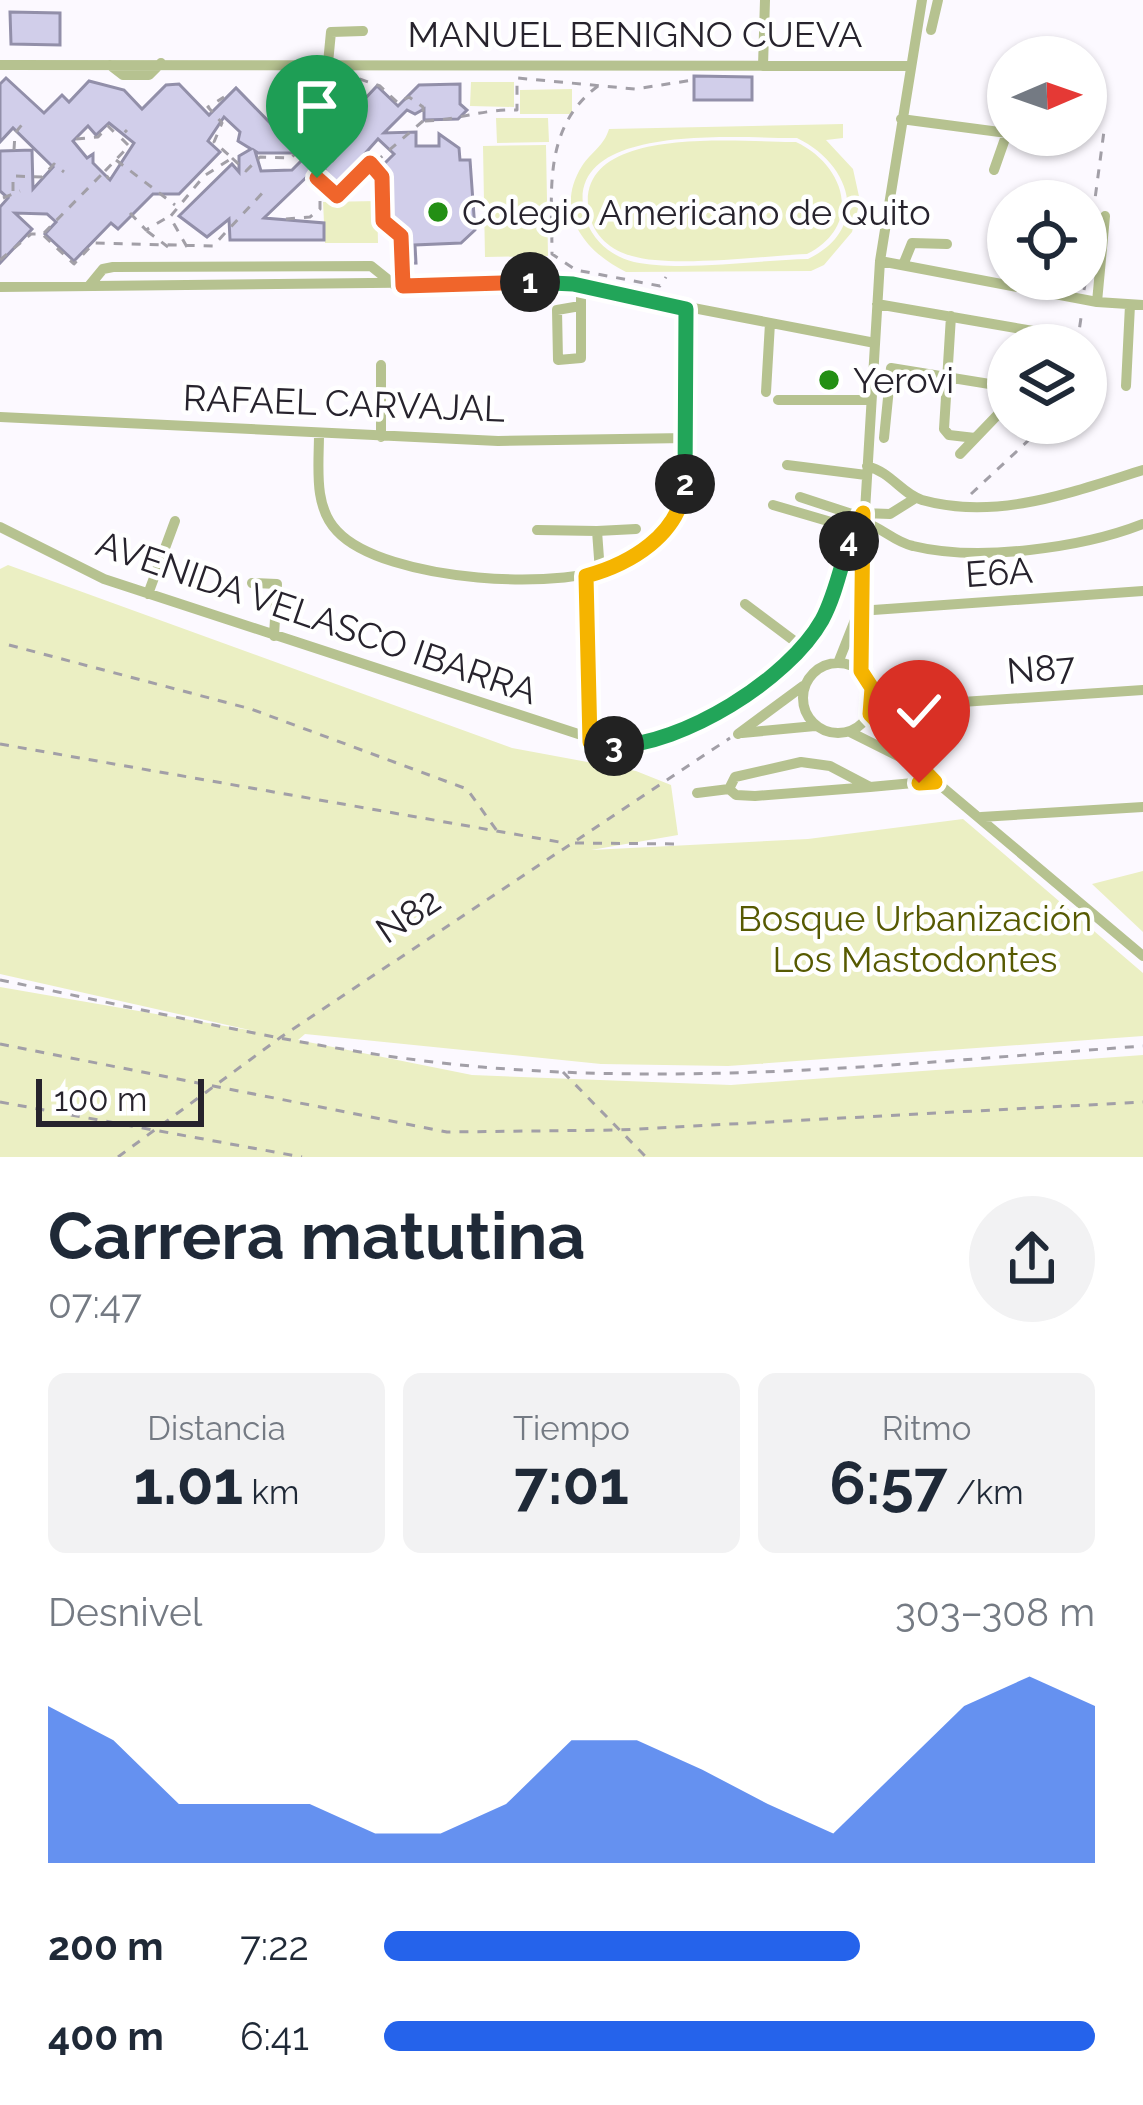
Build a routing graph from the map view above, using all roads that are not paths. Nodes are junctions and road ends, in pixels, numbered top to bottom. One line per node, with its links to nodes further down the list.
1 (765, 0): 8 (street)
2 (938, 0): 4 (street)
3 (920, 3): 9 (street)
4 (931, 30)
5 (363, 31): 6 (street)
6 (328, 63): 7 (street, MANUEL BENIGNO CUEVA); 8 (street, MANUEL BENIGNO CUEVA)
7 (0, 65)
8 (763, 66): 9 (street, MANUEL BENIGNO CUEVA)
9 (909, 66): 10 (street)
10 (901, 119): 11 (street); 15 (street)
11 (987, 129)
12 (999, 156): 13 (street)
13 (994, 170)
14 (947, 244): 16 (street)
15 (880, 261): 16 (street); 23 (street)
16 (903, 265): 17 (street)
17 (987, 281)
18 (0, 286): 19 (street)
19 (89, 286): 20 (street); 20 (street)
20 (403, 286): 21 (street)
21 (581, 286): 25 (street); 26 (street)
22 (1090, 300): 24 (street)
23 (877, 304): 27 (street); 30 (street)
24 (1136, 304): 34 (street)
25 (580, 306): 25 (street)
26 (686, 309): 28 (street); 43 (street)
27 (950, 316): 29 (street); 32 (street)
28 (770, 323): 30 (street); 35 (street)
29 (994, 324)
30 (875, 343): 37 (street)
31 (381, 364): 41 (street)
32 (947, 373): 33 (street); 42 (street); 44 (street)
33 (987, 382)
34 (1126, 386)
35 (766, 392)
36 (778, 400): 37 (street)
37 (872, 400): 48 (street)
38 (0, 417): 40 (street, RAFAEL CARVAJAL)
39 (987, 425): 42 (street)
40 (319, 434): 41 (street, RAFAEL CARVAJAL); 60 (street)
41 (381, 436): 43 (street, RAFAEL CARVAJAL)
42 (975, 437): 45 (street)
43 (686, 438): 59 (street)
44 (884, 438)
45 (960, 454)
46 (787, 465): 48 (street)
47 (1143, 470): 50 (street)
48 (867, 471): 50 (street); 52 (street)
49 (800, 497): 52 (street)
50 (914, 499): 52 (street)
51 (773, 506): 52 (street)
52 (861, 520): 54 (street); 65 (street); 67 (street, AVENIDA VELASCO IBARRA)
53 (175, 521): 63 (street)
54 (1143, 524)
55 (0, 526): 63 (street, AVENIDA VELASCO IBARRA)
56 (636, 529): 58 (street)
57 (537, 530): 58 (street)
58 (597, 531): 59 (street)
59 (600, 572): 60 (street)
60 (586, 576): 75 (street)
61 (251, 583): 66 (street)
62 (1143, 591): 65 (street, E6A)
63 (148, 594): 66 (street, AVENIDA VELASCO IBARRA)
64 (745, 604): 67 (street)
65 (859, 611): 68 (street); 69 (street)
66 (274, 636): 75 (street, AVENIDA VELASCO IBARRA)
67 (801, 646): 75 (street, AVENIDA VELASCO IBARRA)
68 (838, 663): 69 (street); 70 (street)
69 (861, 671): 72 (street)
70 (805, 684): 73 (street); 73 (street)
71 (1143, 689): 72 (street, N87)
72 (871, 711): 74 (street); 76 (street)
73 (815, 726): 74 (street)
74 (850, 732): 76 (street)
75 (590, 742)
76 (916, 766): 77 (street)
77 (935, 782): 78 (street); 82 (street)
78 (869, 787): 79 (street); 79 (street)
79 (729, 789): 80 (street)
80 (697, 794)
81 (1143, 807): 82 (street)
82 (981, 817): 83 (street)
83 (1143, 956)

